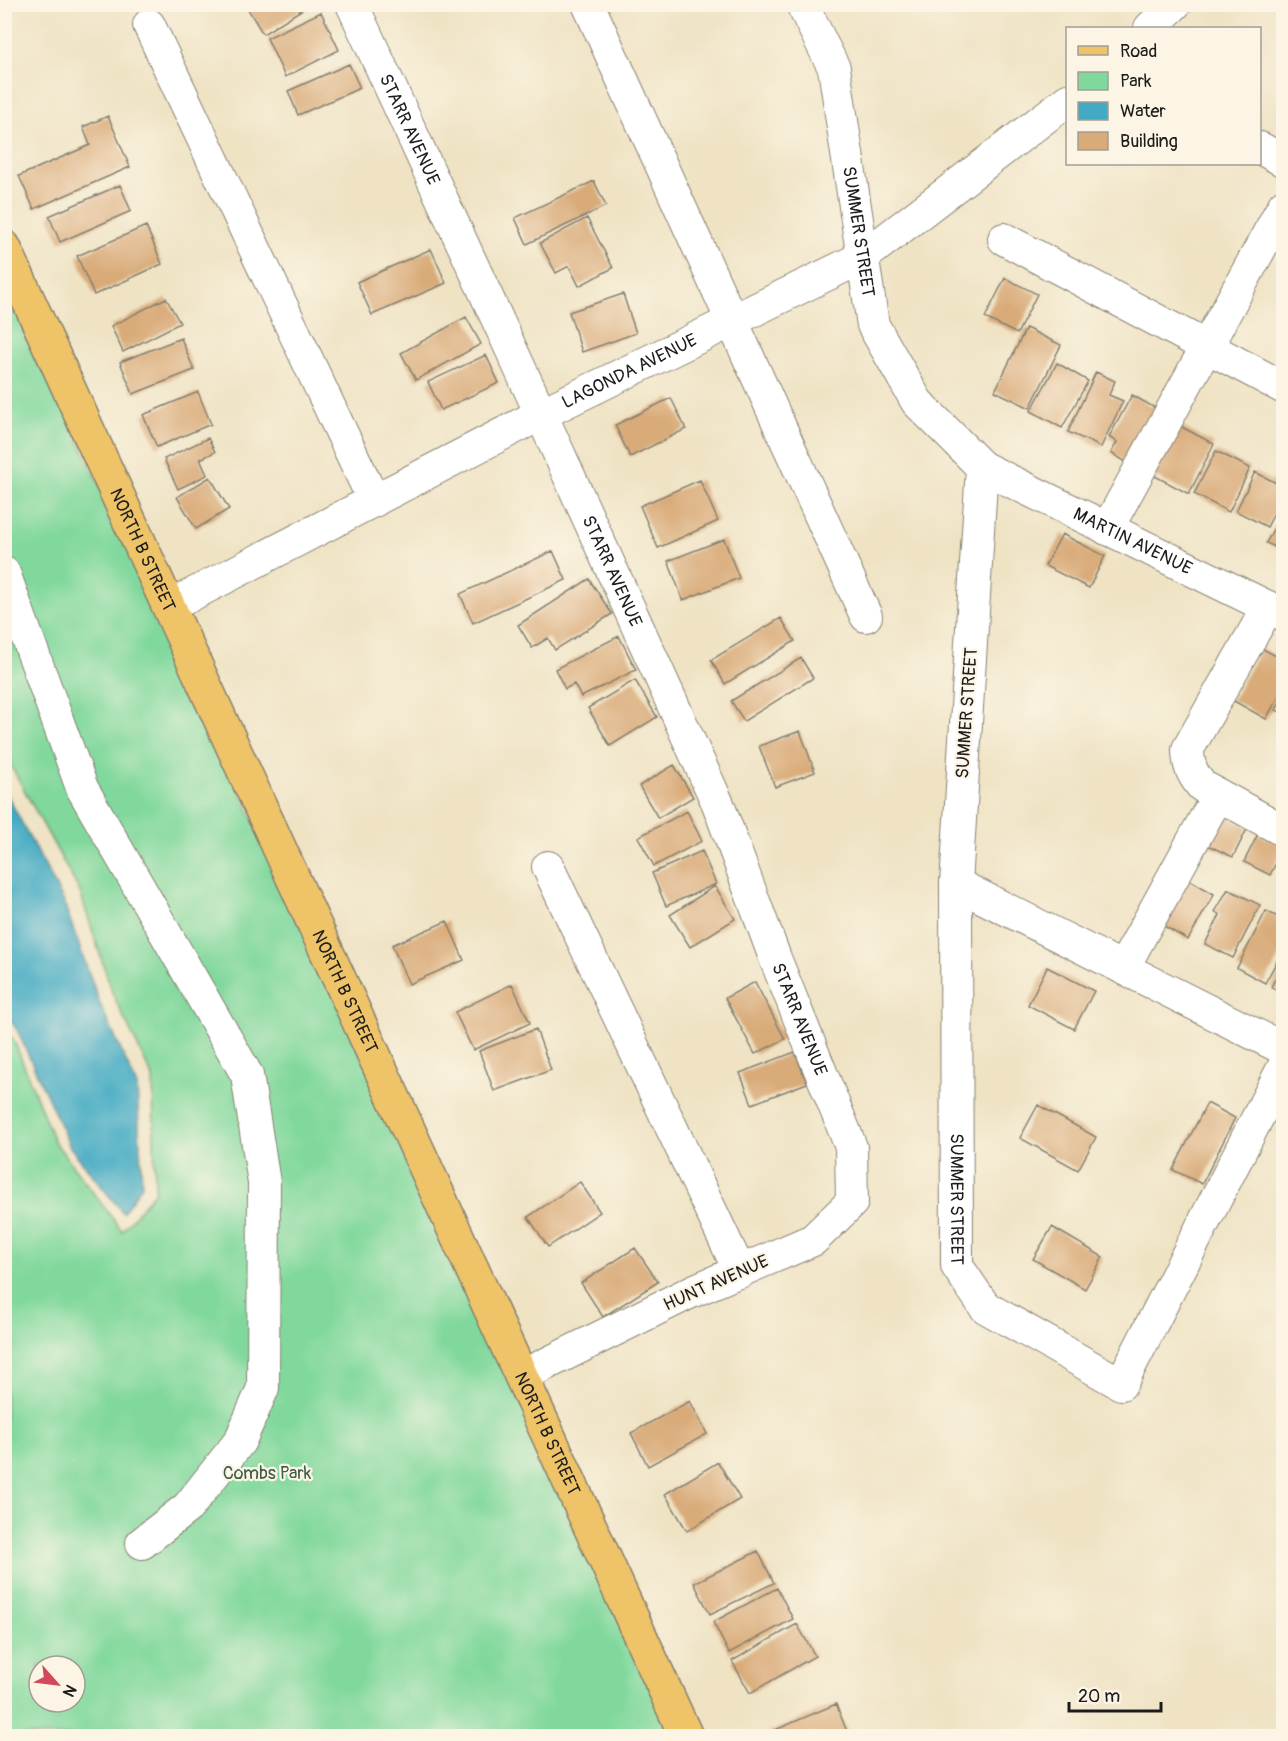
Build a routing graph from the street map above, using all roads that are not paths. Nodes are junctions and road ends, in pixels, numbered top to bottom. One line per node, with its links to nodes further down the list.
1 (352, 4): 17 (street, STARR AVENUE)
2 (588, 4): 14 (street)
3 (802, 4): 13 (street, SUMMER STREET)
4 (1175, 4): 6 (street)
5 (149, 25): 19 (street)
6 (1151, 27)
7 (1066, 102): 13 (street, LAGONDA AVENUE)
8 (1261, 149): 9 (street)
9 (1284, 161)
10 (1284, 205): 15 (street)
11 (1004, 239): 15 (street)
12 (4, 247): 22 (main road, NORTH B STREET)
13 (863, 257): 14 (street, LAGONDA AVENUE); 18 (street, SUMMER STREET)
14 (730, 321): 17 (street, LAGONDA AVENUE); 24 (street)
15 (1206, 348): 16 (street); 20 (street)
16 (1284, 388)
17 (542, 414): 19 (street, LAGONDA AVENUE); 32 (street, STARR AVENUE)
18 (982, 467): 20 (street, MARTIN AVENUE); 28 (street, SUMMER STREET)
19 (374, 501): 22 (street, LAGONDA AVENUE)
20 (1107, 529): 23 (street, MARTIN AVENUE)
21 (4, 573): 35 (street)
22 (170, 606): 34 (main road, NORTH B STREET)
23 (1276, 611): 25 (street)
24 (866, 616)
25 (1218, 795): 26 (street); 29 (street)
26 (1284, 831)
27 (548, 867): 33 (street)
28 (956, 884): 29 (street); 31 (street, SUMMER STREET)
29 (1123, 968): 30 (street)
30 (1284, 1049)
31 (1284, 1066)
32 (850, 1147): 33 (street, HUNT AVENUE)
33 (740, 1272): 34 (street, HUNT AVENUE)
34 (522, 1376): 36 (main road, NORTH B STREET)
35 (142, 1543)
36 (686, 1737)

